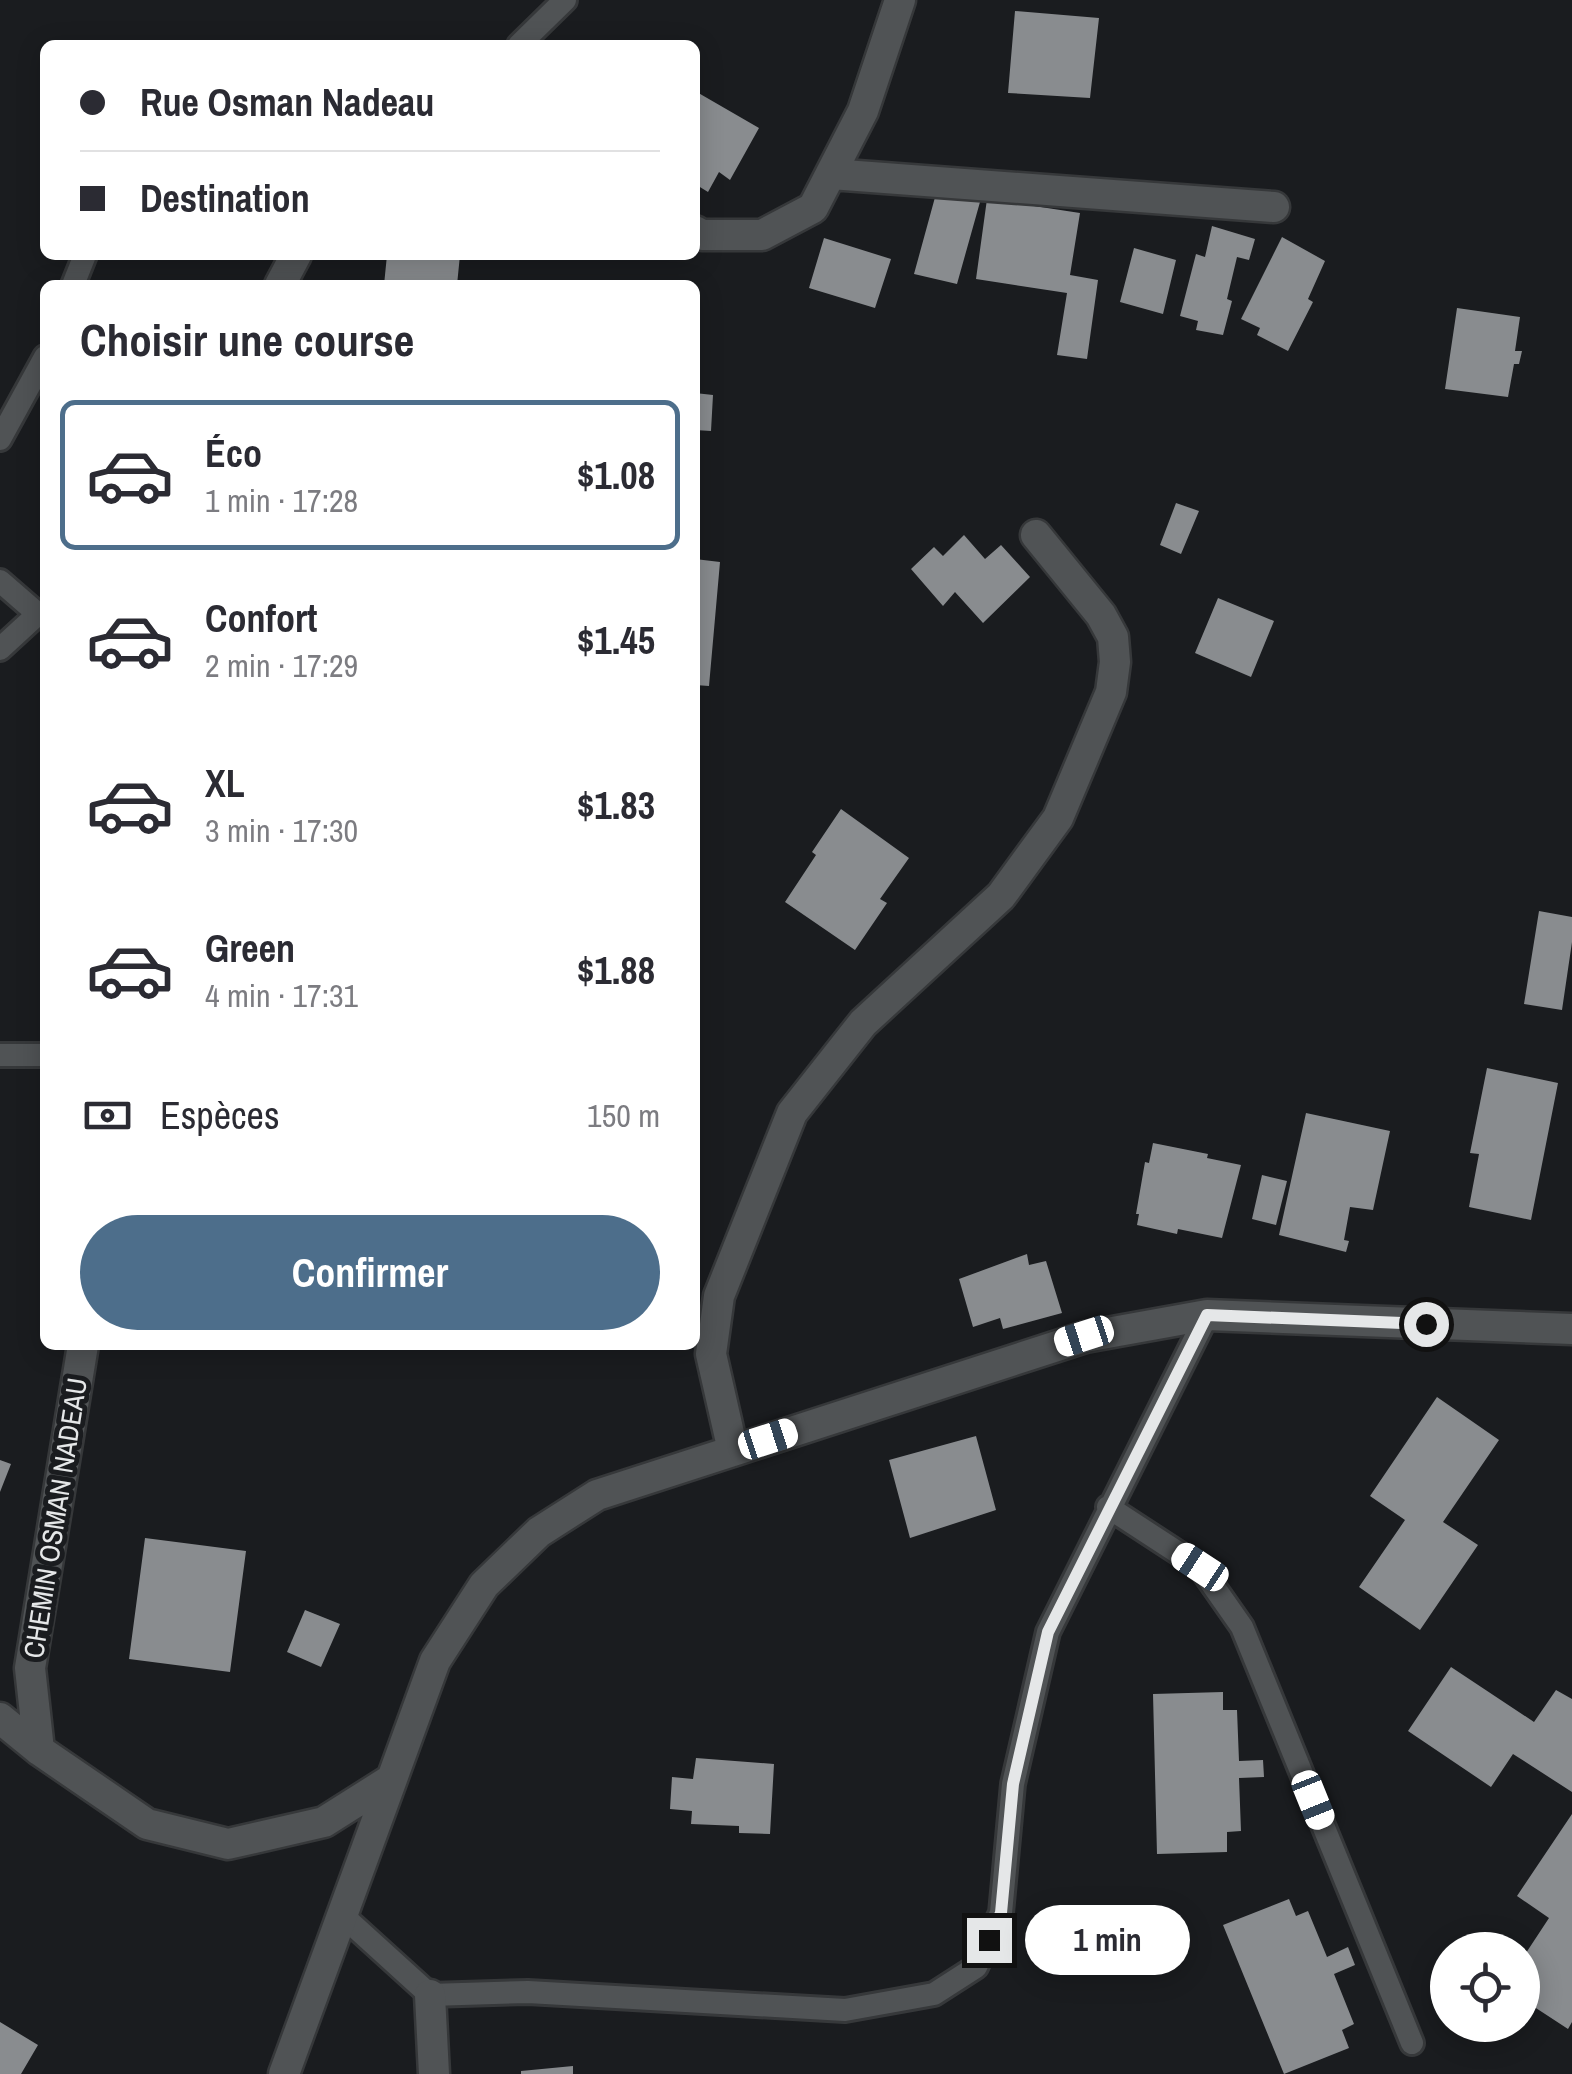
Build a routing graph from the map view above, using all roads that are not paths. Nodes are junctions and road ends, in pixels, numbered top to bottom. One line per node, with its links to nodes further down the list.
1 (565, 0): 3 (lane)
2 (900, 0): 4 (street)
3 (525, 40)
4 (831, 174): 5 (street); 6 (street)
5 (1274, 207)
6 (700, 233)
7 (40, 366): 8 (lane)
8 (0, 439)
9 (1036, 535): 19 (street)
10 (0, 580): 11 (lane)
11 (40, 614)
12 (40, 616): 13 (lane)
13 (0, 649)
14 (0, 1055): 15 (lane)
15 (40, 1056)
16 (1207, 1315): 17 (street); 19 (street); 20 (lane)
17 (1572, 1329)
18 (82, 1350): 22 (street, CHEMIN OSMAN NADEAU)
19 (733, 1450): 23 (street)
20 (1108, 1507): 25 (lane); 26 (lane)
21 (0, 1718): 22 (street)
22 (39, 1750): 23 (street)
23 (392, 1779): 24 (street)
24 (342, 1916): 25 (lane); 27 (street)
25 (430, 1995): 28 (street)
26 (1412, 2043)
27 (284, 2074)
28 (434, 2074)

